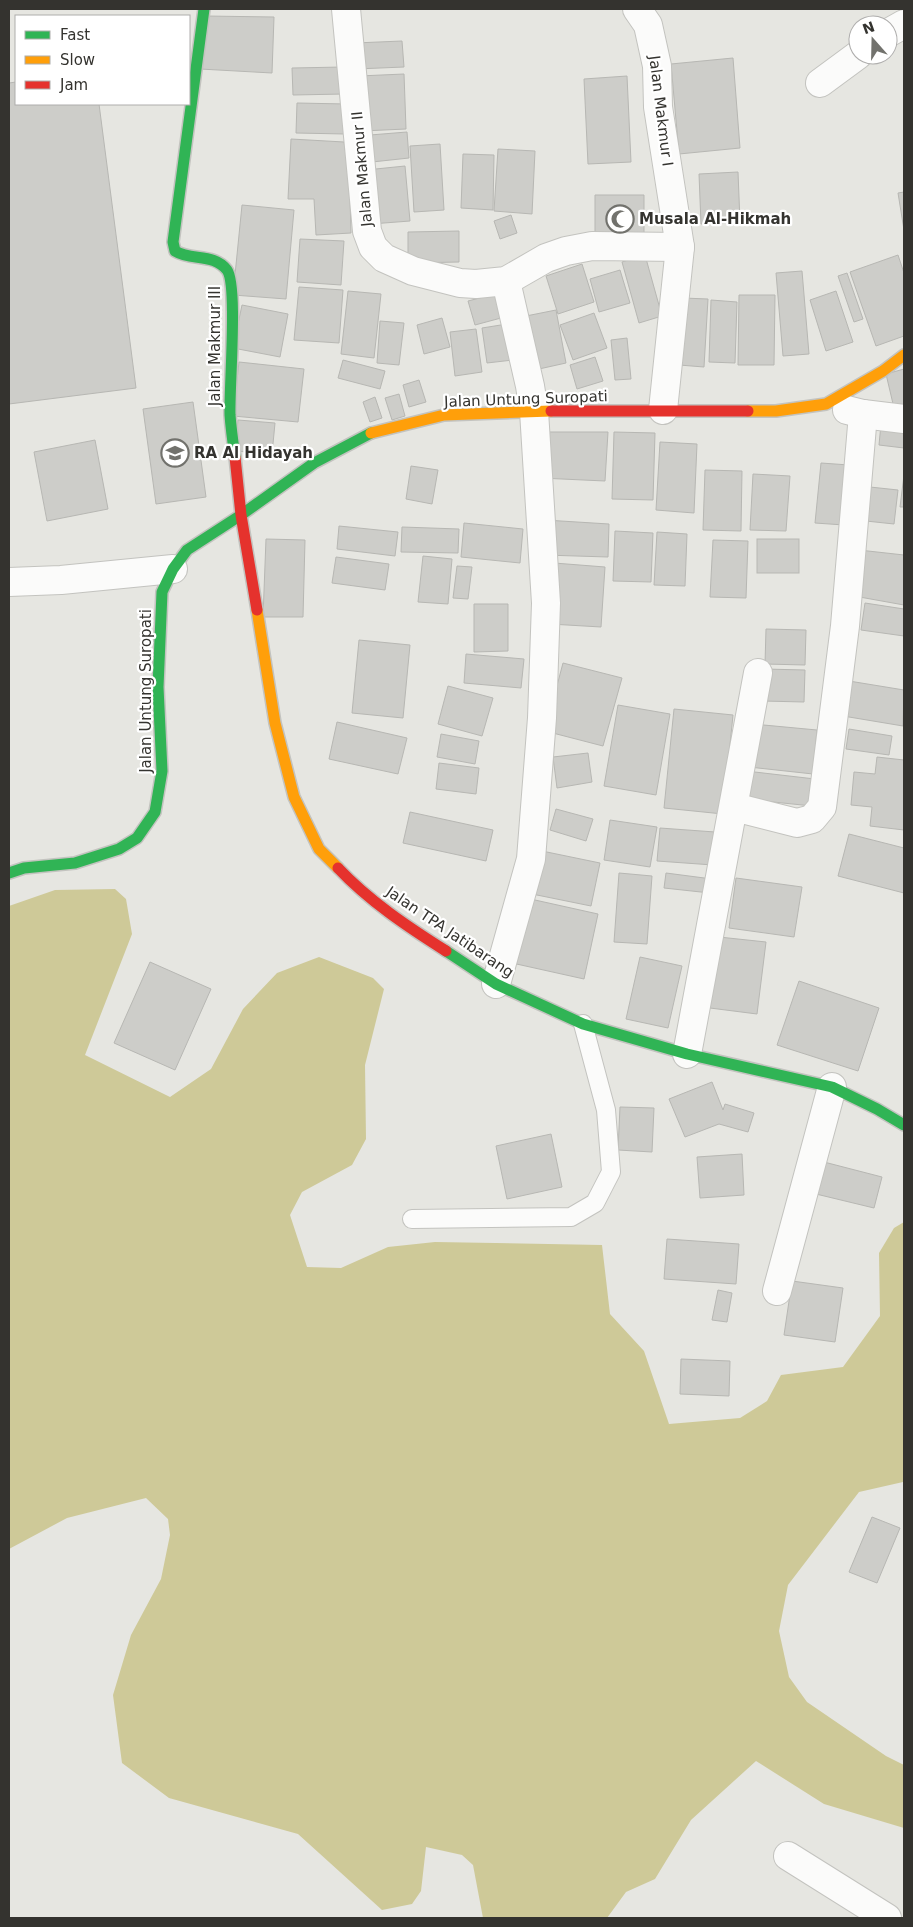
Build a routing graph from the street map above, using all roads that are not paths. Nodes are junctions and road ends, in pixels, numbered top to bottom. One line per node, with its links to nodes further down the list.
1 (204, 9): 14 (street, Jalan Makmur III)
2 (346, 9): 7 (street, Jalan Makmur II)
3 (637, 9): 6 (street, Jalan Makmur I)
4 (848, 62): 5 (street)
5 (820, 82)
6 (680, 247): 7 (street); 10 (street, Jalan Makmur I)
7 (506, 281): 11 (street)
8 (904, 355): 9 (street, Jalan Untung Suropati)
9 (826, 404): 10 (street, Jalan Untung Suropati); 12 (street)
10 (663, 410): 11 (street, Jalan Untung Suropati)
11 (534, 411): 14 (street, Jalan Untung Suropati); 20 (street)
12 (864, 414): 13 (street); 18 (street)
13 (904, 419)
14 (241, 515): 15 (street, Jalan Untung Suropati); 20 (street, Jalan TPA Jatibarang)
15 (173, 569): 16 (street); 19 (street, Jalan Untung Suropati)
16 (9, 582)
17 (758, 673): 18 (street)
18 (734, 807): 22 (street)
19 (9, 873)
20 (496, 984): 21 (street, Jalan TPA Jatibarang)
21 (583, 1024): 22 (street, Jalan TPA Jatibarang); 25 (lane)
22 (687, 1054): 23 (street, Jalan TPA Jatibarang)
23 (832, 1087): 24 (street, Jalan TPA Jatibarang); 26 (street)
24 (904, 1125)
25 (412, 1219)
26 (777, 1291)
27 (788, 1856): 28 (street)
28 (887, 1918)

